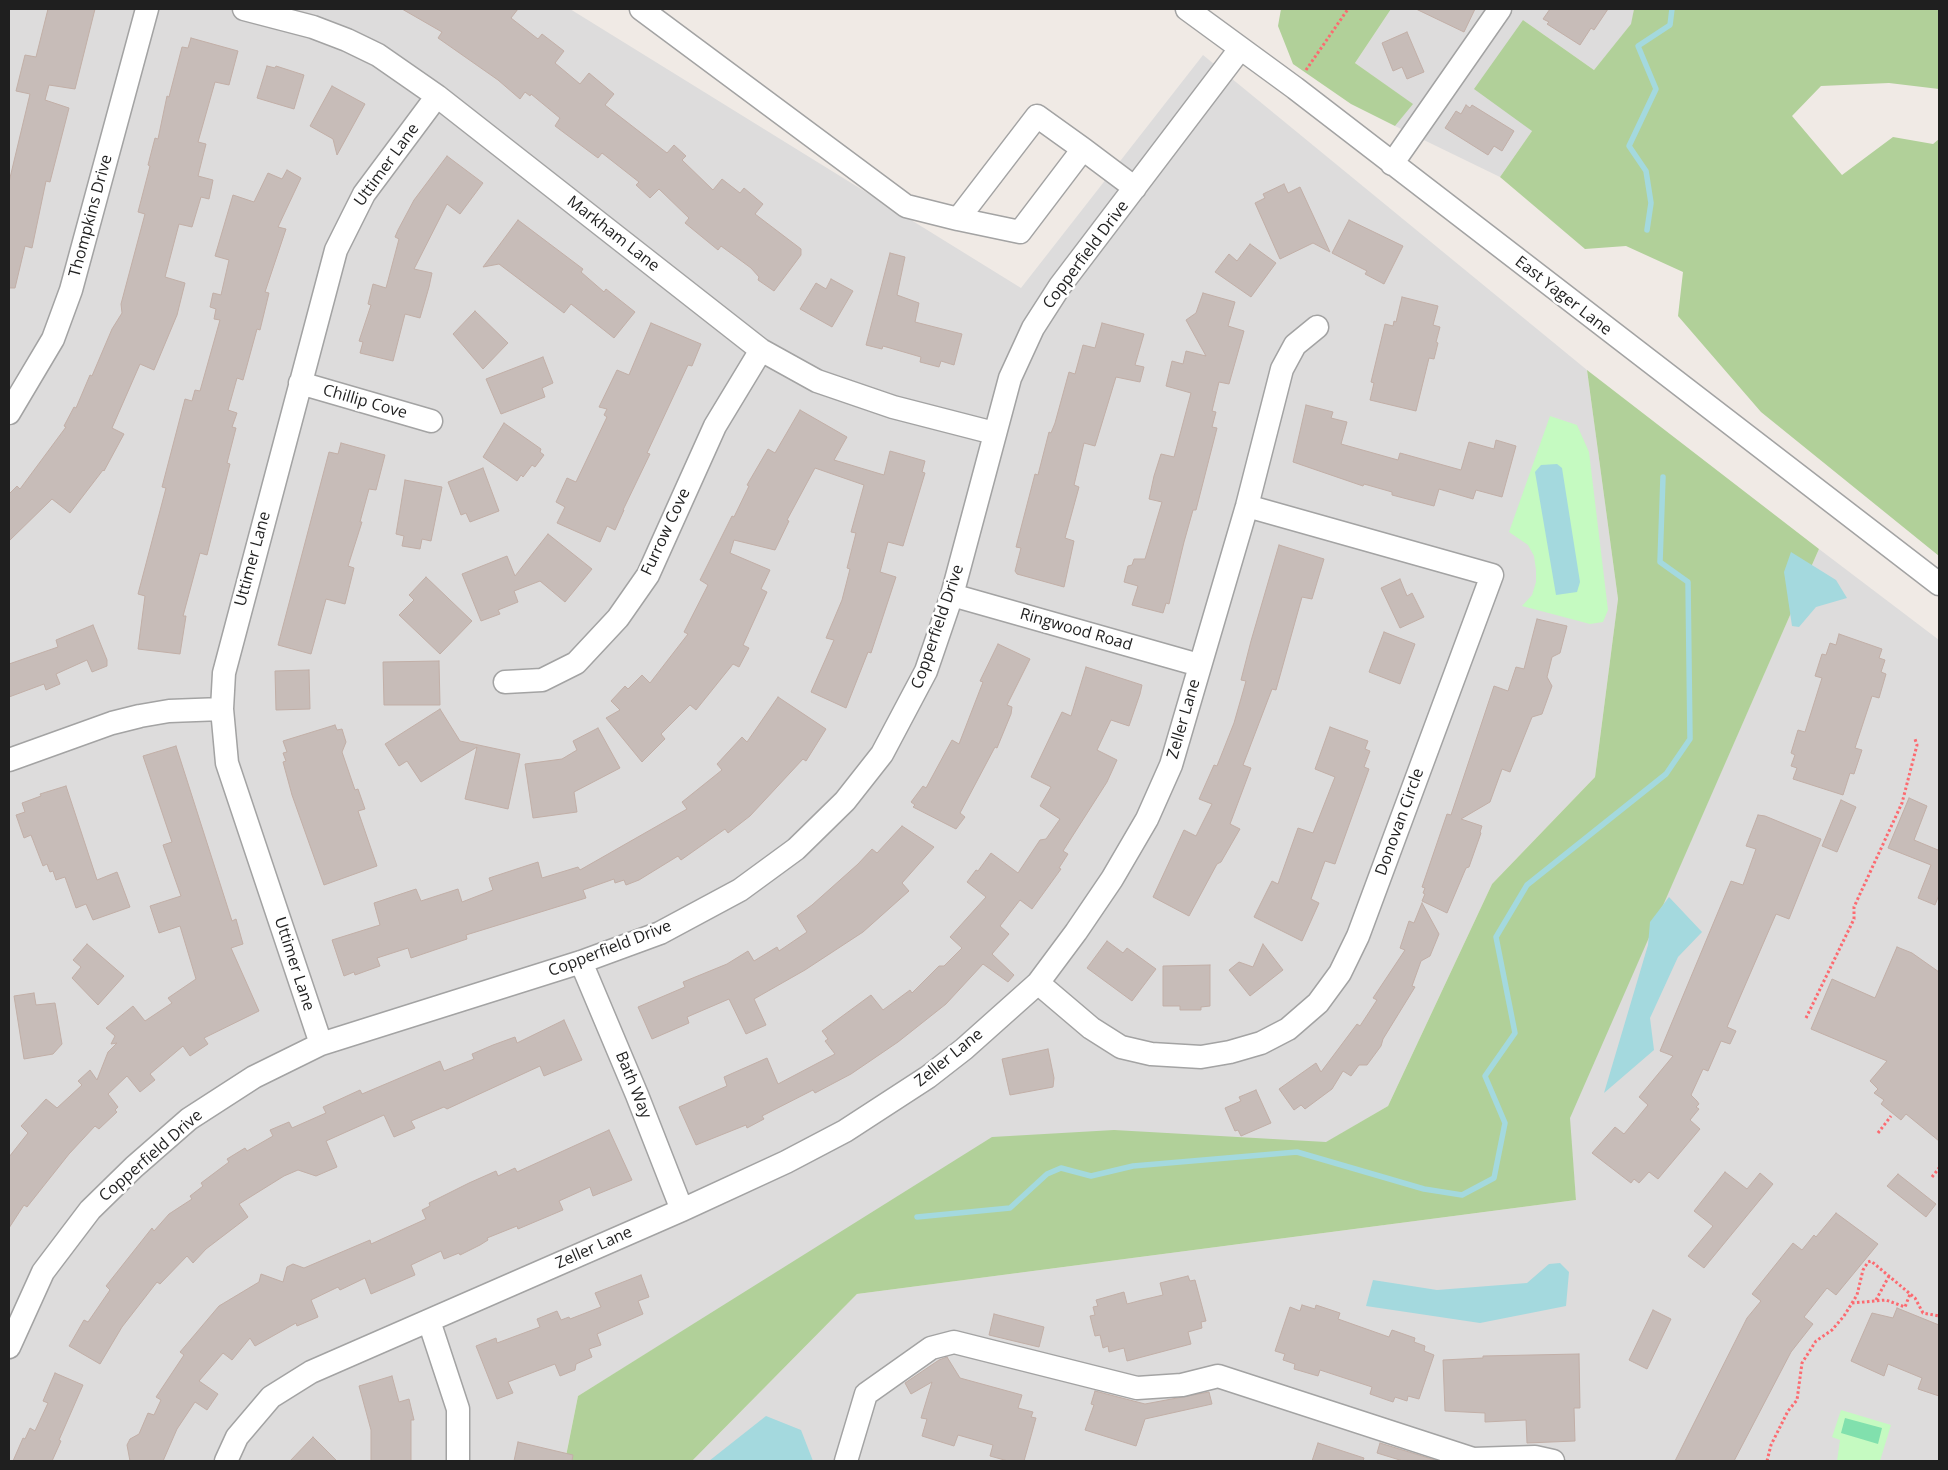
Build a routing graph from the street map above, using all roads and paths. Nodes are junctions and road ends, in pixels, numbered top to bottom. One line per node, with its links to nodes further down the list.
1 (147, 9): 17 (street, Thompkins Drive)
2 (244, 9): 9 (street, Markham Lane)
3 (1187, 9): 7 (street, East Yager Lane)
4 (1348, 9): 8 (path)
5 (1500, 9): 11 (street)
6 (655, 13): 13 (street)
7 (1240, 49): 11 (street, East Yager Lane); 12 (street, Copperfield Drive)
8 (1303, 74)
9 (438, 96): 15 (street, Markham Lane); 16 (street, Uttimer Lane)
10 (1083, 149): 12 (street); 13 (street); 13 (street)
11 (1392, 164): 21 (street, East Yager Lane)
12 (1135, 188): 19 (street, Copperfield Drive)
13 (958, 219)
14 (1317, 326): 20 (street, Zeller Lane)
15 (761, 350): 19 (street, Markham Lane); 24 (street, Furrow Cove)
16 (300, 383): 18 (street, Chillip Cove); 25 (street, Uttimer Lane)
17 (9, 413)
18 (430, 421)
19 (994, 433): 22 (street, Copperfield Drive)
20 (1248, 506): 23 (street, Zeller Lane); 29 (street, Donovan Circle)
21 (1939, 584)
22 (952, 595): 23 (street, Ringwood Road); 28 (street, Copperfield Drive)
23 (1200, 665): 29 (street, Zeller Lane)
24 (505, 682)
25 (222, 709): 27 (street); 31 (street, Uttimer Lane)
26 (1915, 739): 30 (path)
27 (9, 760)
28 (581, 962): 31 (street, Copperfield Drive); 36 (street, Bath Way)
29 (1038, 983): 36 (street, Zeller Lane)
30 (1806, 1018)
31 (321, 1044): 43 (street, Copperfield Drive)
32 (1891, 1116): 33 (path)
33 (1878, 1133)
34 (1939, 1168): 35 (path)
35 (1932, 1176)
36 (682, 1210): 42 (street, Zeller Lane)
37 (1889, 1276): 38 (path); 39 (path); 40 (path)
38 (1910, 1294): 39 (path); 41 (path)
39 (1876, 1300): 40 (path)
40 (1852, 1303): 48 (path)
41 (1939, 1316)
42 (429, 1321): 44 (street, Zeller Lane); 45 (street)
43 (9, 1347)
44 (226, 1461)
45 (458, 1461)
46 (846, 1461): 47 (street)
47 (1553, 1461)
48 (1767, 1461)

